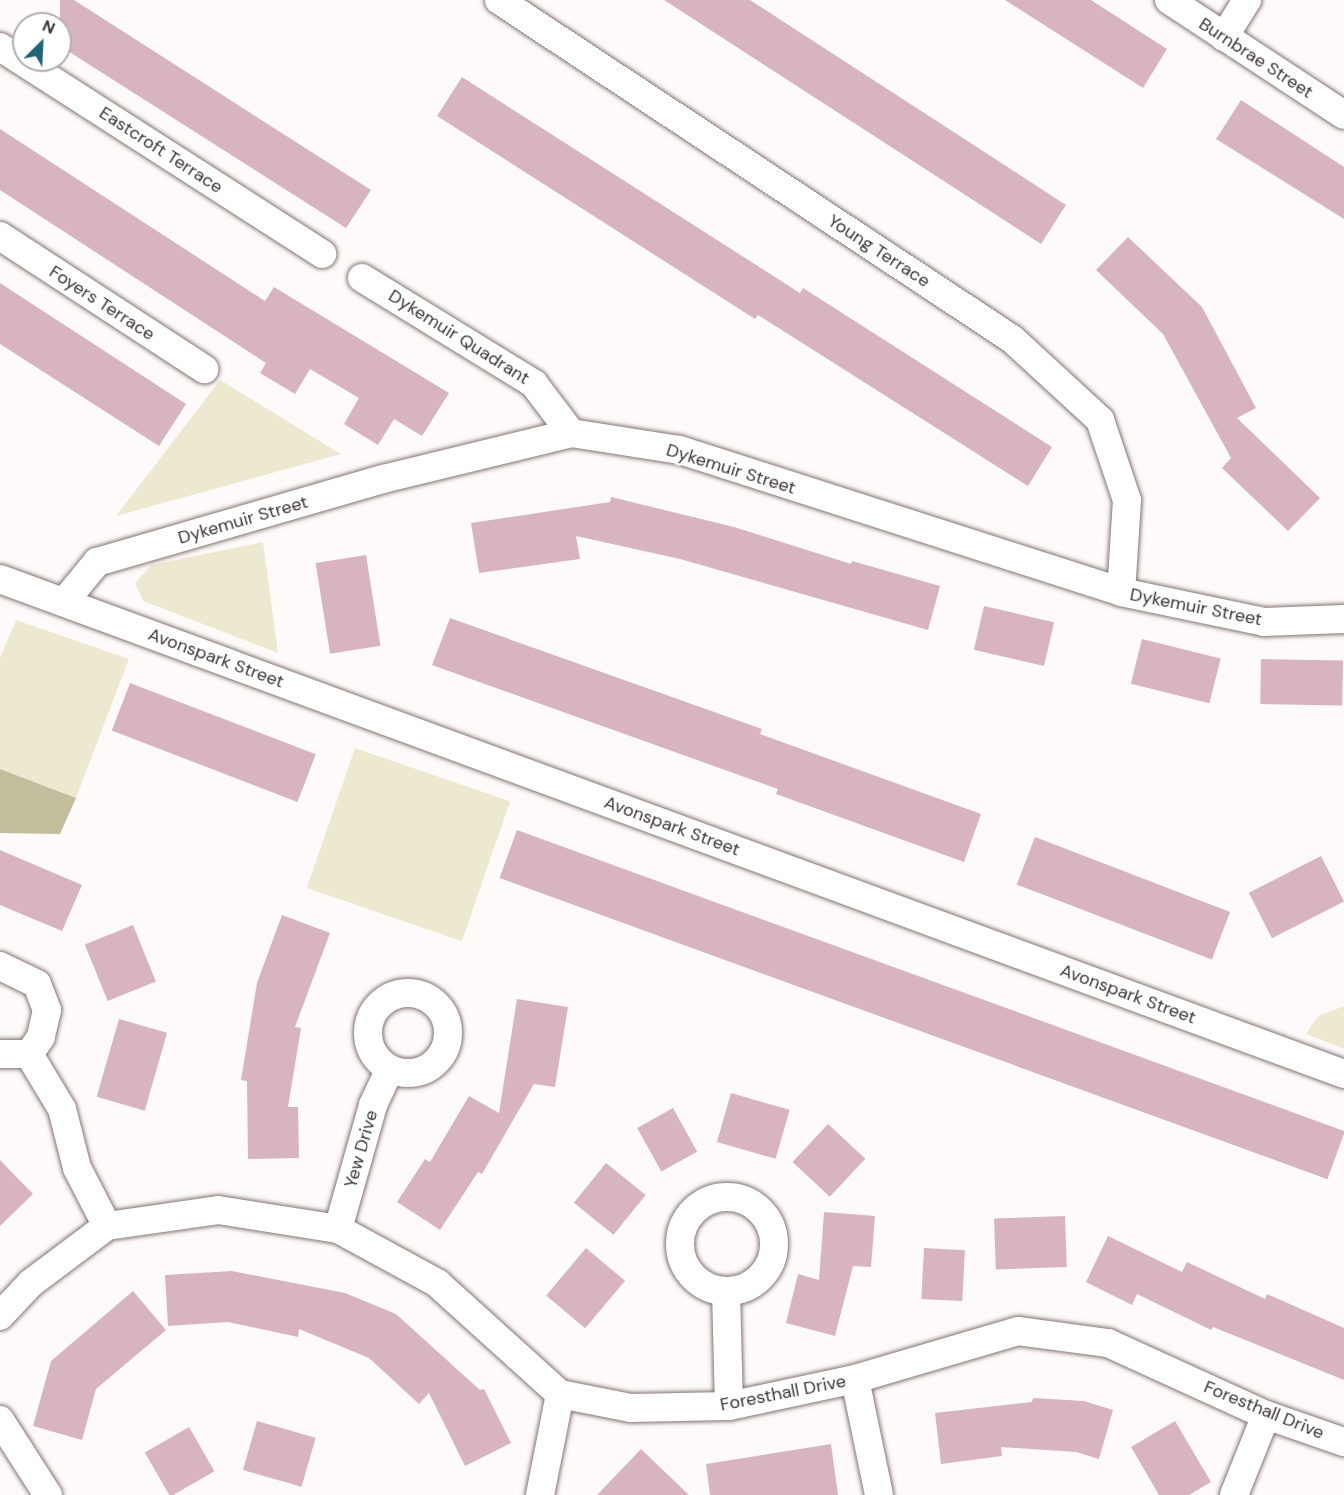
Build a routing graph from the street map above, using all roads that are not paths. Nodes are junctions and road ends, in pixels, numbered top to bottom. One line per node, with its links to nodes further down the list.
1 (499, 0): 13 (street, Young Terrace)
2 (1169, 0): 4 (street, Burnbrae Street)
3 (1247, 0): 4 (street)
4 (1224, 37): 6 (street, Burnbrae Street)
5 (0, 47): 8 (street, Eastcroft Terrace)
6 (1344, 115)
7 (0, 236): 10 (street, Foyers Terrace)
8 (321, 254)
9 (362, 278): 11 (street, Dykemuir Quadrant)
10 (204, 369)
11 (571, 433): 13 (street, Dykemuir Street); 14 (street, Dykemuir Street)
12 (0, 579): 14 (street, Avonspark Street)
13 (1120, 592): 15 (street, Dykemuir Street)
14 (64, 602): 20 (street, Avonspark Street)
15 (1344, 619)
16 (0, 966): 18 (street)
17 (0, 1054): 18 (street)
18 (29, 1054): 21 (street)
19 (389, 1070): 22 (street, Yew Drive)
20 (1344, 1074)
21 (107, 1226): 22 (street); 24 (street)
22 (338, 1229): 26 (street)
23 (726, 1291): 27 (street)
24 (0, 1316)
25 (855, 1379): 27 (street, Foresthall Drive); 28 (street, Foresthall Drive); 33 (street)
26 (560, 1394): 27 (street, Foresthall Drive); 32 (street)
27 (729, 1406)
28 (1266, 1415): 30 (street, Foresthall Drive); 34 (street)
29 (0, 1420): 31 (street)
30 (1344, 1442)
31 (48, 1495)
32 (540, 1495)
33 (879, 1495)
34 (1234, 1495)

